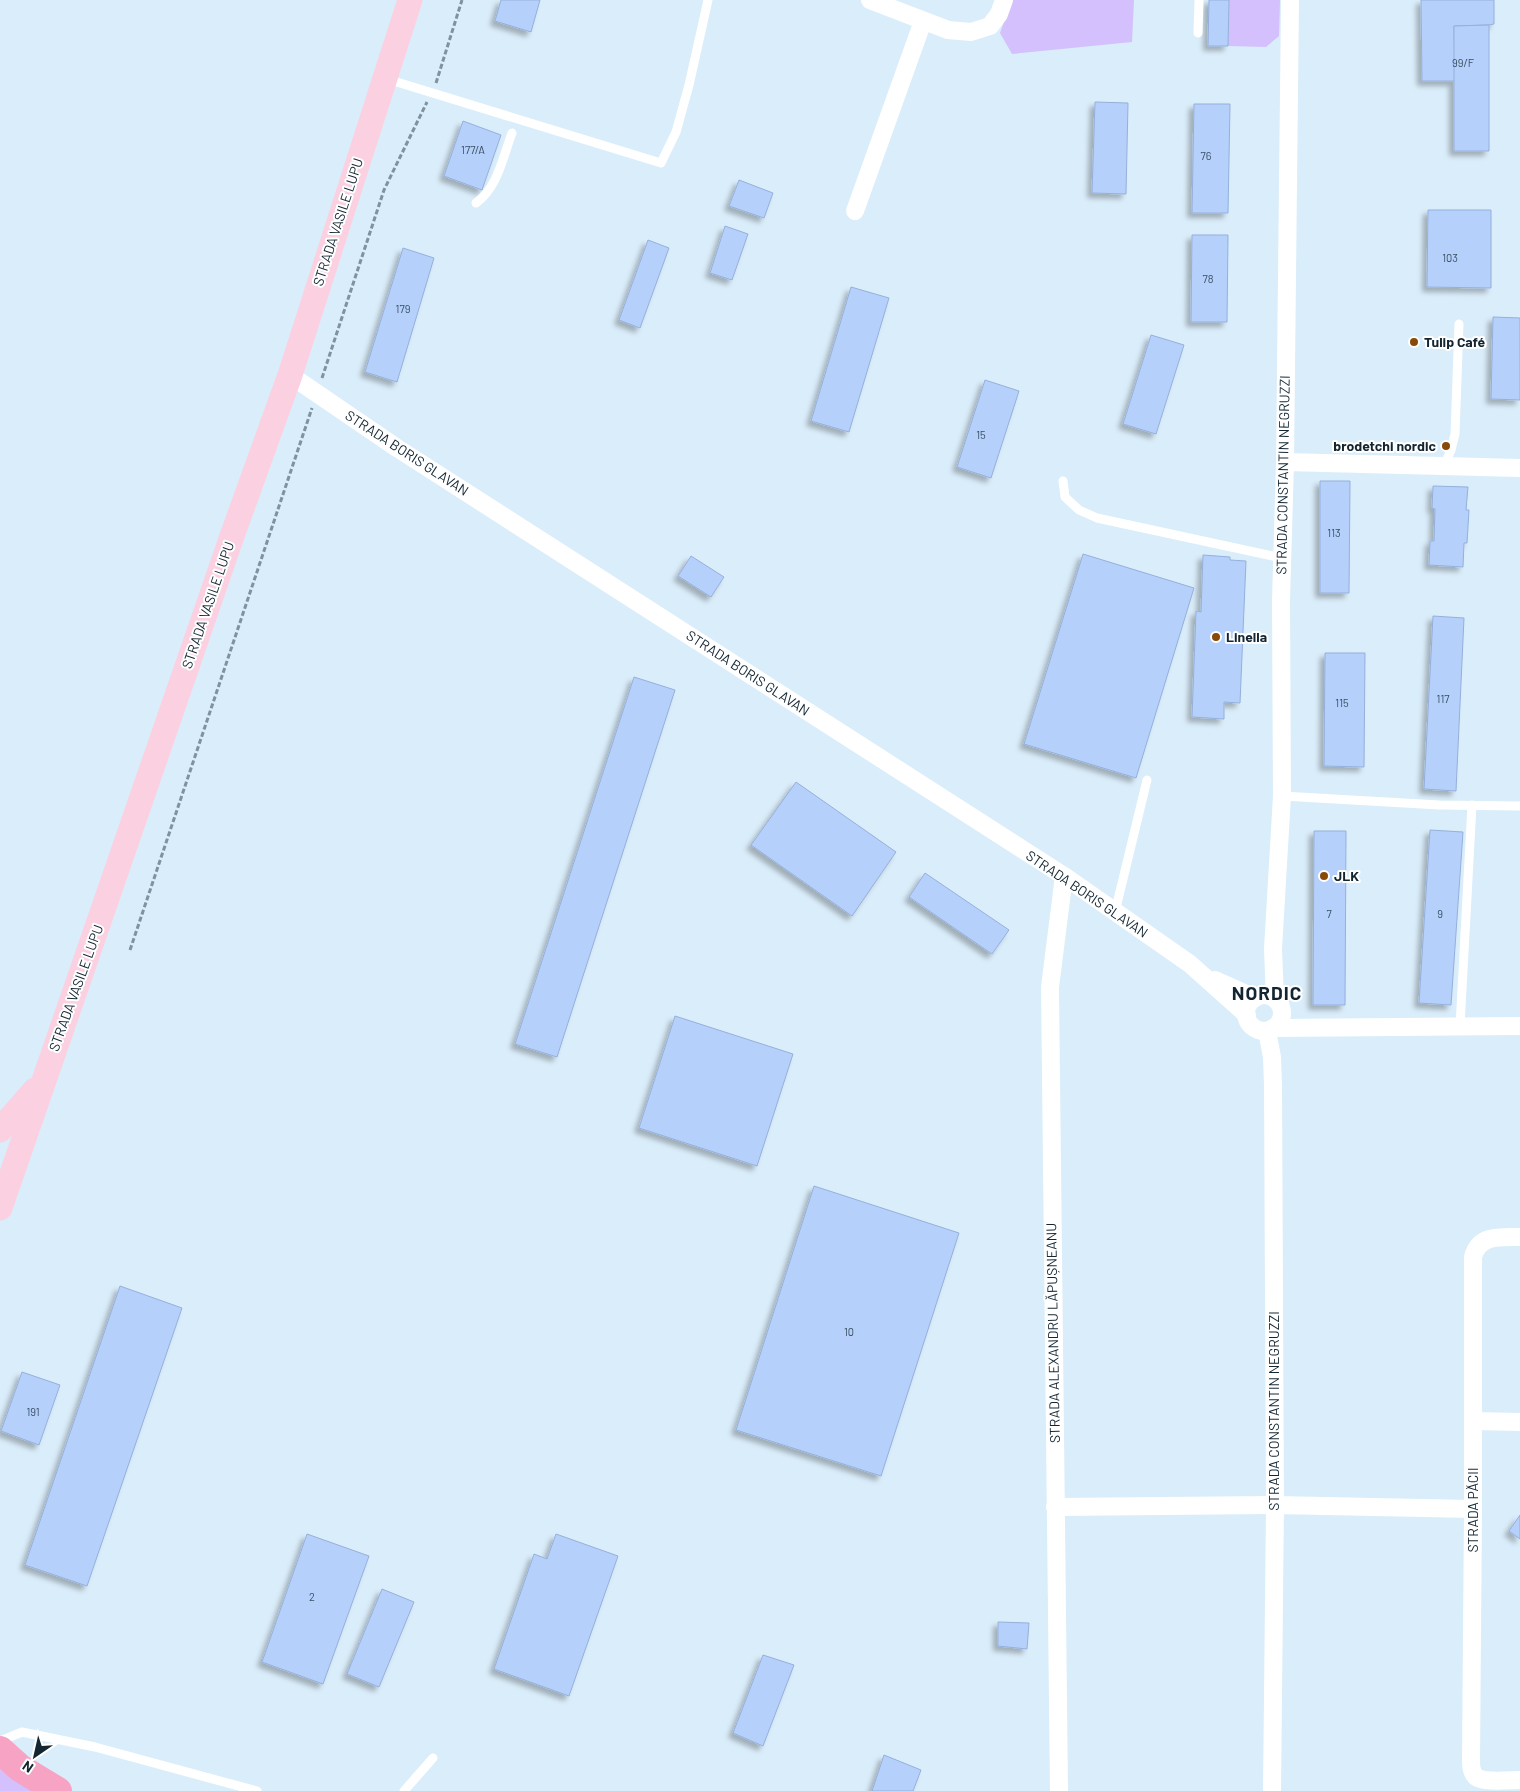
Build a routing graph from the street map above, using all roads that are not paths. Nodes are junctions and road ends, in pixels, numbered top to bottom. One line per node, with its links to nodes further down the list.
1 (410, 0): 9 (main road, STRADA VASILE LUPU)
2 (708, 0): 9 (lane)
3 (870, 0): 7 (street)
4 (1004, 0): 7 (street)
5 (1199, 0): 8 (lane)
6 (1290, 0): 15 (street, STRADA CONSTANTIN NEGRUZZI)
7 (923, 21): 12 (street)
8 (1198, 33)
9 (384, 78): 14 (main road, STRADA VASILE LUPU)
10 (512, 133): 11 (lane)
11 (476, 204)
12 (855, 211)
13 (1459, 324): 16 (lane)
14 (290, 375): 24 (street, STRADA BORIS GLAVAN); 33 (main road, STRADA VASILE LUPU)
15 (1285, 462): 16 (street); 19 (street, STRADA CONSTANTIN NEGRUZZI)
16 (1444, 466): 17 (street)
17 (1520, 468)
18 (1063, 481): 19 (lane)
19 (1282, 558): 21 (street, STRADA CONSTANTIN NEGRUZZI)
20 (1147, 780): 25 (lane)
21 (1282, 796): 22 (lane); 27 (street, STRADA CONSTANTIN NEGRUZZI)
22 (1472, 805): 23 (lane); 29 (lane)
23 (1520, 806)
24 (1064, 876): 25 (street, STRADA BORIS GLAVAN); 40 (street, STRADA ALEXANDRU LĂPUȘNEANU)
25 (1116, 912): 26 (street, STRADA BORIS GLAVAN)
26 (1203, 975): 27 (street, STRADA BORIS GLAVAN); 28 (street, STRADA BORIS GLAVAN)
27 (1269, 1000): 28 (street); 31 (street, STRADA BORIS GLAVAN); 32 (street)
28 (1247, 1016): 32 (street)
29 (1460, 1026): 30 (street, STRADA BORIS GLAVAN); 31 (street, STRADA BORIS GLAVAN)
30 (1520, 1026)
31 (1326, 1027): 32 (street, STRADA BORIS GLAVAN)
32 (1270, 1030): 39 (street, STRADA CONSTANTIN NEGRUZZI)
33 (43, 1080): 34 (main road); 35 (main road, STRADA VASILE LUPU)
34 (0, 1130)
35 (0, 1208)
36 (1520, 1237): 37 (street, STRADA PĂCII)
37 (1473, 1421): 38 (street); 41 (street, STRADA PĂCII)
38 (1520, 1422)
39 (1275, 1505): 40 (street); 41 (street); 50 (street, STRADA CONSTANTIN NEGRUZZI)
40 (1055, 1507): 49 (street, STRADA ALEXANDRU LĂPUȘNEANU)
41 (1474, 1509): 45 (street, STRADA PĂCII)
42 (0, 1741): 47 (lane)
43 (0, 1750): 46 (main road)
44 (433, 1758): 48 (lane)
45 (1520, 1780)
46 (58, 1791)
47 (257, 1791)
48 (404, 1791)
49 (1059, 1791)
50 (1272, 1791)

